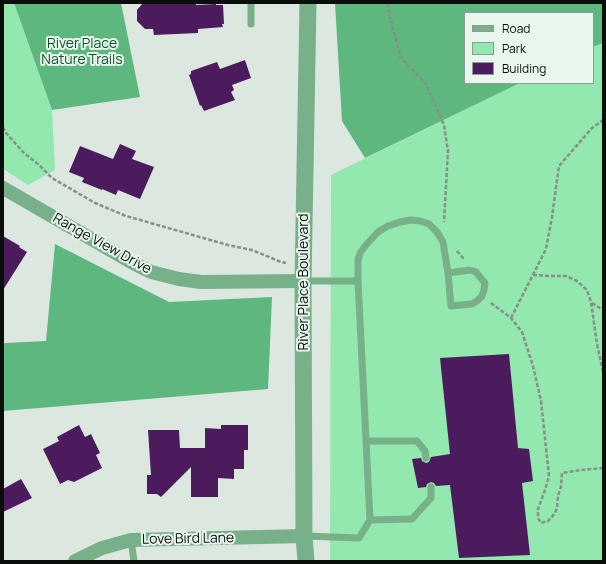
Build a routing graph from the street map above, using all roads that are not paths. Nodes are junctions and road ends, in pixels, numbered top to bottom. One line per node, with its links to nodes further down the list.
1 (251, 3): 3 (lane)
2 (308, 3): 6 (street, River Place Boulevard)
3 (251, 24)
4 (3, 188): 6 (street, Range View Drive)
5 (448, 272): 5 (lane); 7 (lane)
6 (304, 273): 7 (lane); 12 (street, River Place Boulevard)
7 (358, 281): 8 (lane)
8 (366, 442): 9 (lane); 11 (lane)
9 (426, 458)
10 (431, 487): 11 (lane)
11 (370, 520): 12 (lane)
12 (304, 536): 13 (street, Love Bird Lane); 16 (street, River Place Boulevard)
13 (131, 540): 14 (street, Love Bird Lane); 15 (lane)
14 (75, 561)
15 (134, 561)
16 (306, 561)

